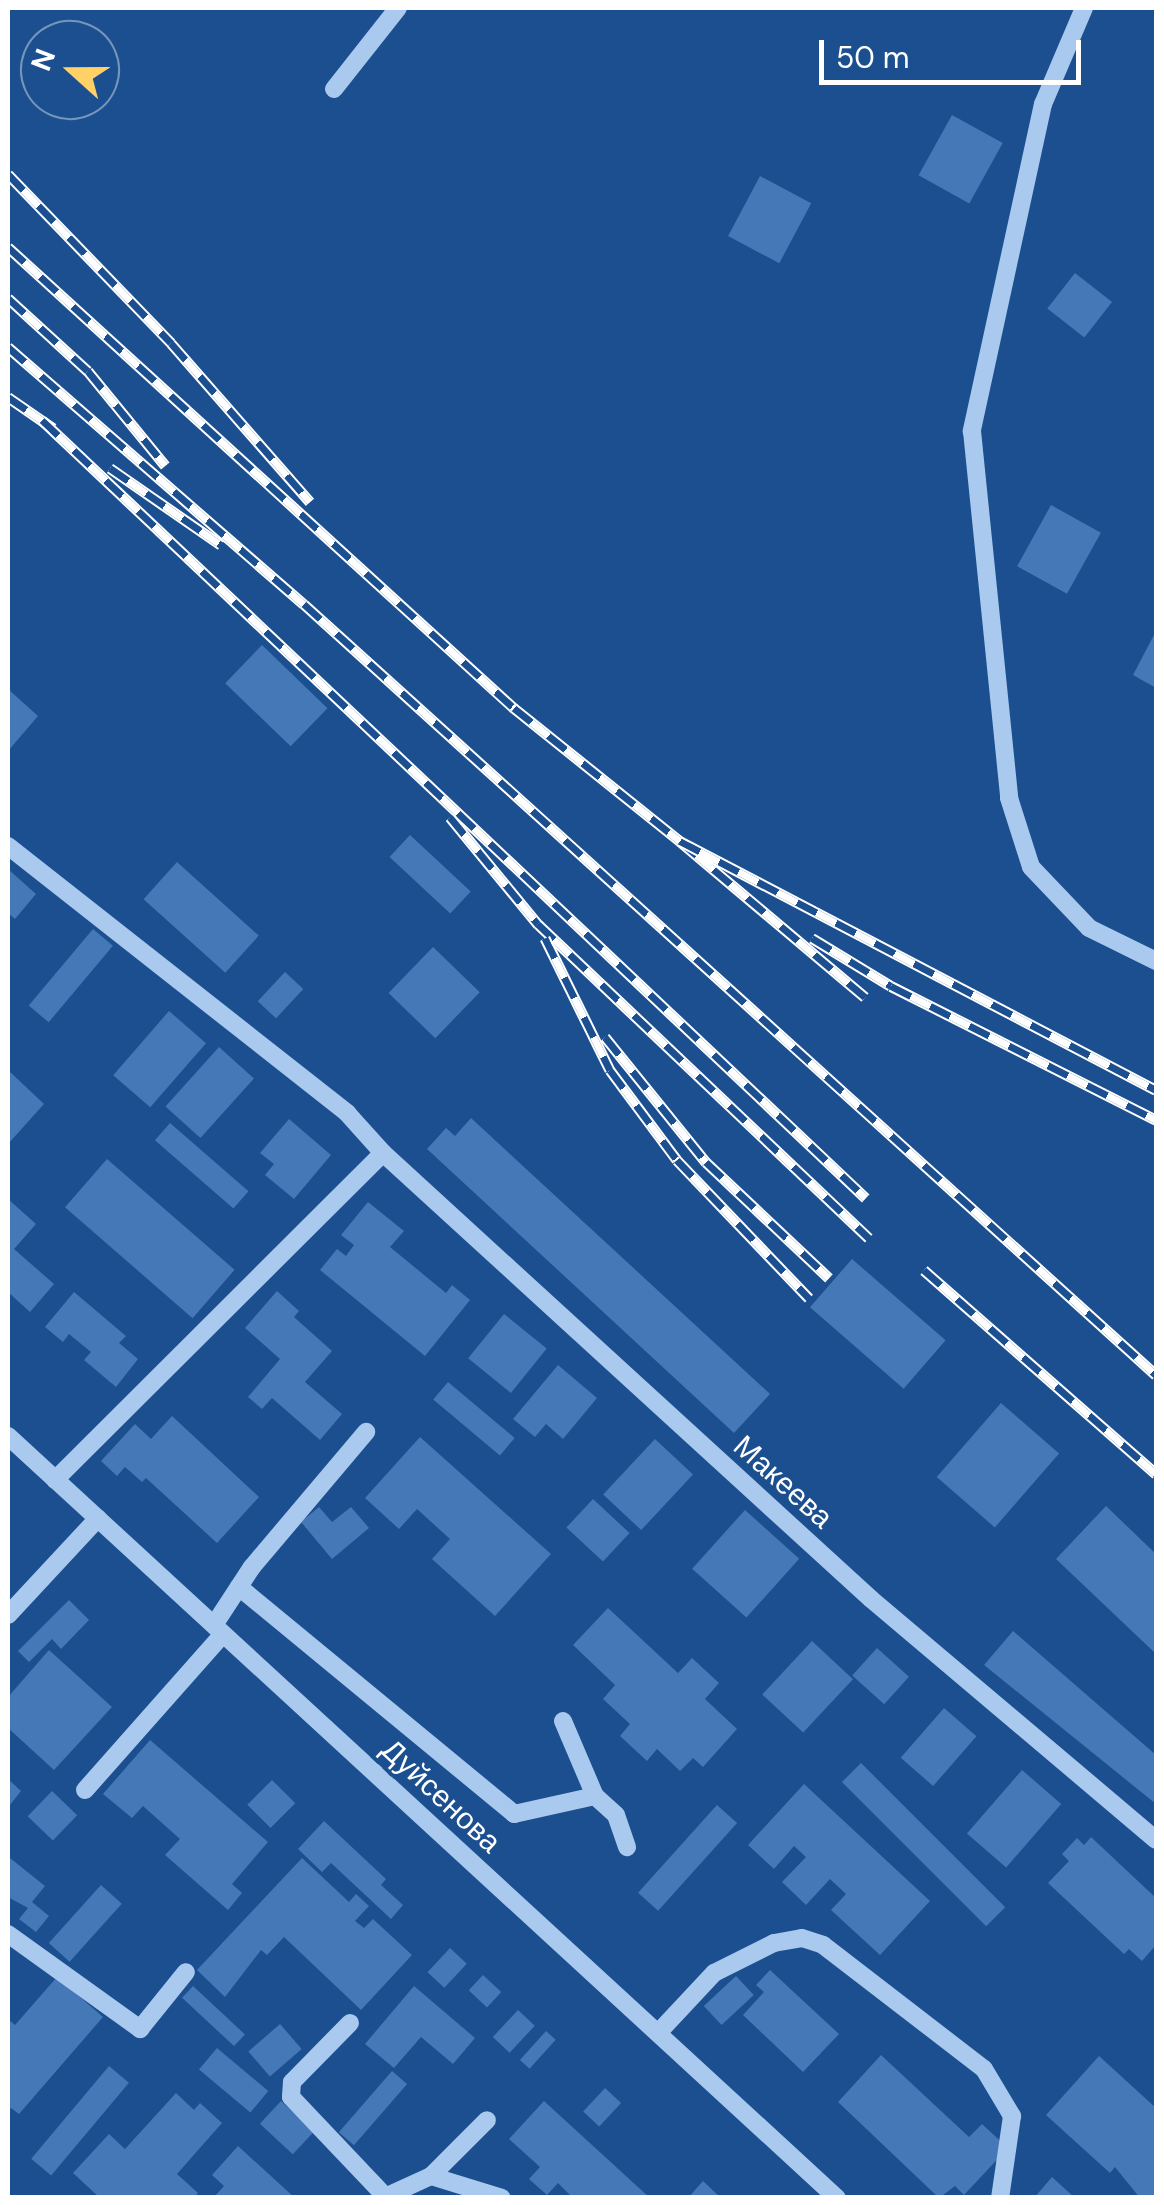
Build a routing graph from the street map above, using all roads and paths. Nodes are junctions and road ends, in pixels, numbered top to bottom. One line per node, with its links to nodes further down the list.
1 (398, 8): 3 (street)
2 (1084, 8): 5 (street)
3 (334, 89)
4 (8, 846): 6 (street, Макеева)
5 (1156, 960)
6 (383, 1153): 9 (street); 17 (street, Макеева)
7 (366, 1432): 11 (street)
8 (8, 1436): 9 (street, Дуйсенова)
9 (55, 1480): 10 (street, Дуйсенова)
10 (98, 1518): 12 (street); 13 (street, Дуйсенова)
11 (239, 1587): 13 (street); 16 (street)
12 (8, 1616)
13 (219, 1629): 15 (street); 22 (street, Дуйсенова)
14 (563, 1721): 16 (street)
15 (85, 1790)
16 (594, 1796): 18 (street)
17 (1156, 1840)
18 (627, 1846)
19 (8, 1934): 20 (street)
20 (186, 1972)
21 (350, 2022): 25 (street)
22 (658, 2033): 27 (street, Дуйсенова); 28 (street)
23 (486, 2120): 24 (street)
24 (431, 2176): 25 (street); 26 (street)
25 (384, 2197)
26 (502, 2198)
27 (837, 2198)
28 (1000, 2198)

